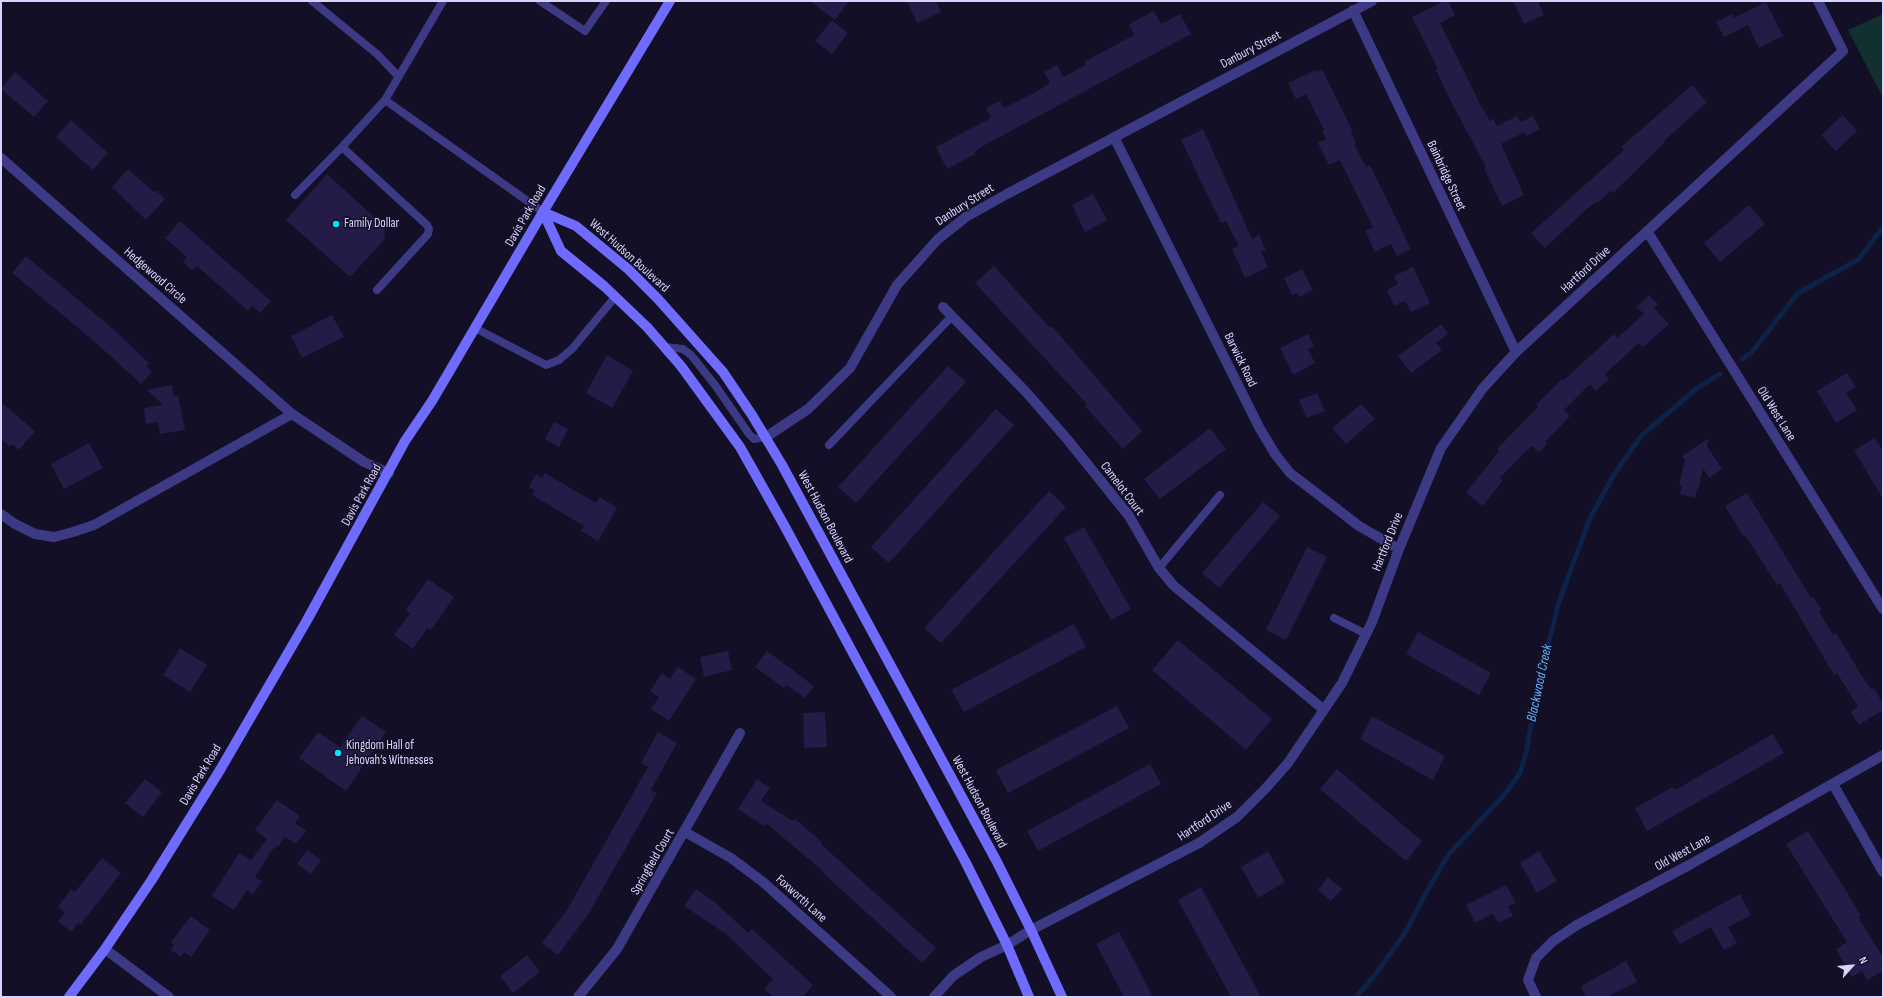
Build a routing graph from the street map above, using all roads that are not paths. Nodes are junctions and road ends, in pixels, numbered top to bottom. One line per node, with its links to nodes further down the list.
1 (312, 1): 9 (lane)
2 (443, 1): 9 (lane)
3 (540, 1): 4 (lane)
4 (606, 1)
5 (670, 1): 15 (main road, Davis Park Road)
6 (1372, 1): 8 (street, Danbury Street)
7 (1818, 1): 16 (street, Hartford Drive)
8 (1353, 10): 11 (street, Danbury Street); 23 (street, Bainbridge Street)
9 (398, 76): 10 (lane)
10 (385, 100): 12 (lane); 15 (lane)
11 (1114, 137): 25 (street, Danbury Street); 30 (street, Barwick Road)
12 (342, 147): 14 (lane); 17 (lane)
13 (1, 158): 24 (street, Hedgewood Circle)
14 (295, 195)
15 (543, 212): 18 (main road); 21 (main road, Davis Park Road); 25 (main road, West Hudson Boulevard)
16 (1647, 231): 23 (street, Hartford Drive); 32 (street, Old West Lane)
17 (377, 290)
18 (615, 297): 21 (lane); 22 (main road)
19 (943, 307): 20 (street, Camelot Court)
20 (952, 316): 26 (lane); 31 (street, Camelot Court)
21 (475, 328): 27 (main road, Davis Park Road)
22 (664, 347): 25 (lane); 42 (main road)
23 (1516, 352): 30 (street, Hartford Drive)
24 (292, 414): 27 (street, Hedgewood Circle); 29 (street)
25 (766, 437): 41 (main road, West Hudson Boulevard)
26 (829, 445)
27 (389, 473): 43 (main road, Davis Park Road)
28 (1220, 495): 31 (lane)
29 (1, 514)
30 (1399, 549): 34 (street, Hartford Drive)
31 (1159, 568): 35 (street, Camelot Court)
32 (1883, 609)
33 (1334, 618): 34 (lane)
34 (1366, 634): 35 (street, Hartford Drive)
35 (1323, 709): 41 (street, Hartford Drive)
36 (740, 733): 39 (street, Springfield Court)
37 (1883, 755): 38 (street, Old West Lane)
38 (1833, 784): 40 (street); 51 (street, Old West Lane)
39 (685, 832): 46 (street, Springfield Court); 47 (street, Foxworth Lane)
40 (1883, 872)
41 (1031, 930): 42 (street, Hartford Drive); 50 (main road, West Hudson Boulevard)
42 (1007, 946): 48 (street, Hartford Drive); 49 (main road)
43 (105, 950): 44 (main road, Davis Park Road); 45 (street)
44 (69, 997)
45 (169, 997)
46 (578, 997)
47 (891, 997)
48 (934, 997)
49 (1029, 997)
50 (1062, 997)
51 (1536, 997)

